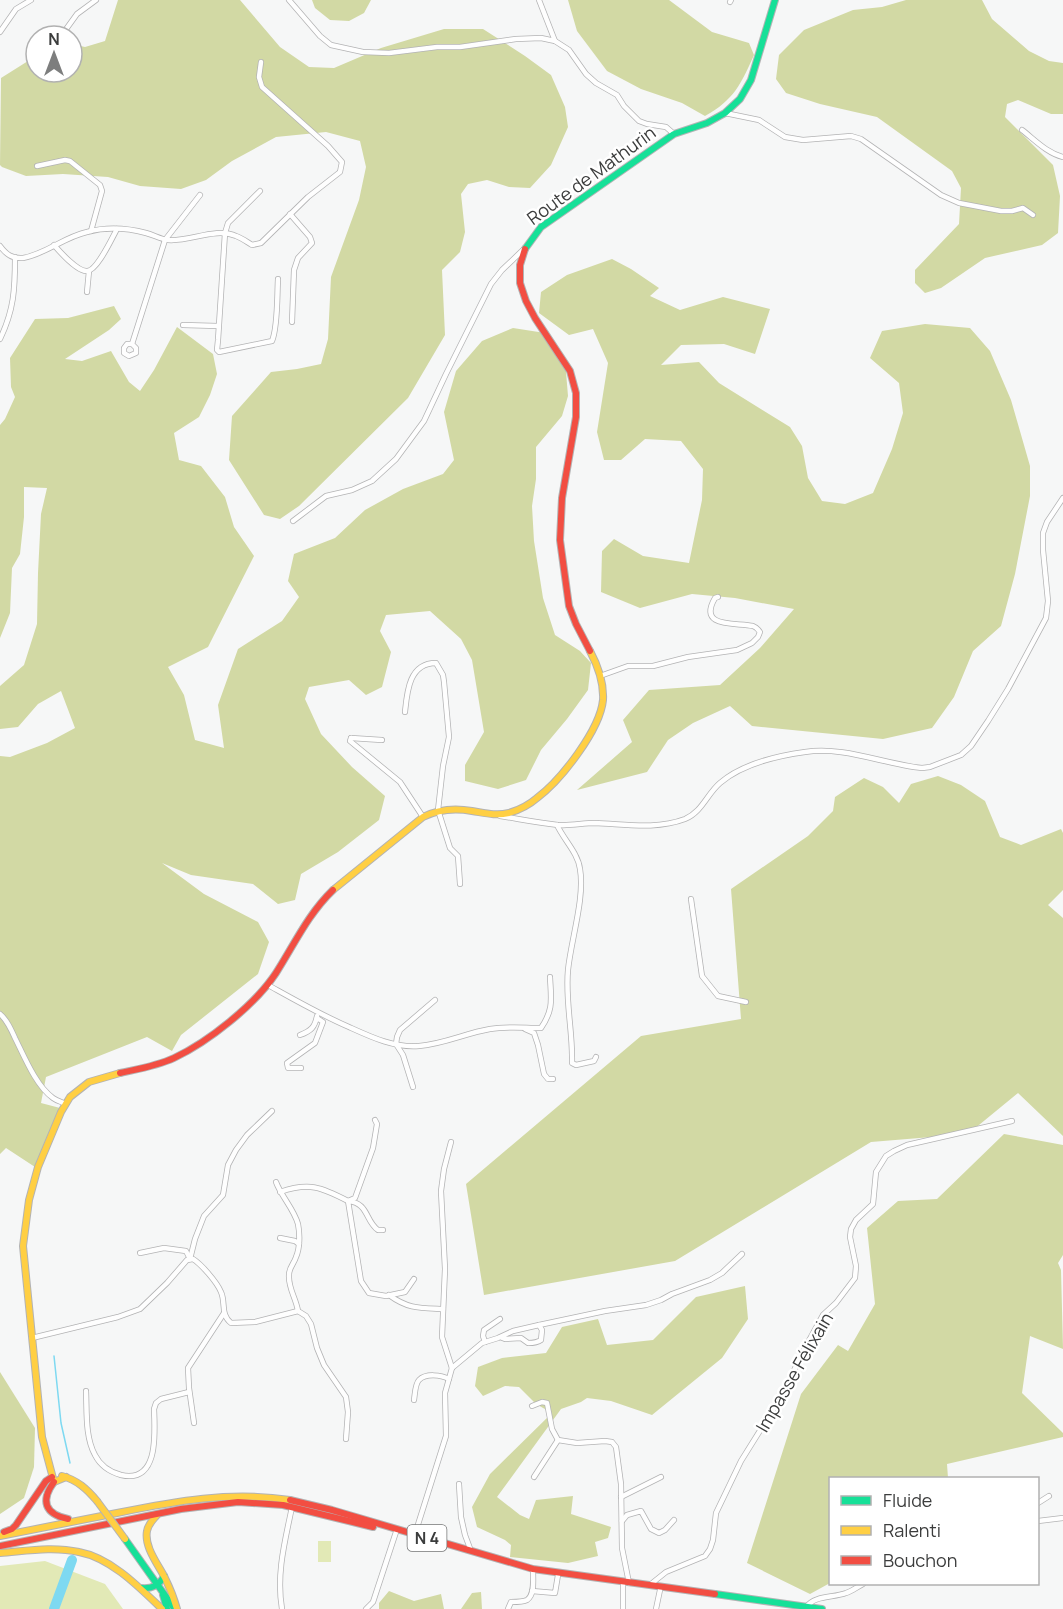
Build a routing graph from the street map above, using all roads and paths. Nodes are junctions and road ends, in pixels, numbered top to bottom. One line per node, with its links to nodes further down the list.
1 (31, 0): 7 (street)
2 (96, 0): 6 (street)
3 (289, 0): 8 (street)
4 (539, 0): 8 (street)
5 (775, 0): 10 (main road, Route de Mathurin)
6 (69, 24)
7 (0, 32)
8 (555, 41): 12 (street)
9 (261, 62): 17 (street)
10 (725, 113): 12 (main road, Route de Mathurin); 18 (street)
11 (1022, 130): 13 (street)
12 (674, 134): 25 (main road, Route de Mathurin)
13 (1063, 157)
14 (38, 166): 20 (street)
15 (260, 191): 21 (street)
16 (200, 195): 22 (street)
17 (290, 214): 21 (street); 30 (street)
18 (1034, 215)
19 (117, 229): 20 (street); 22 (street); 27 (street)
20 (92, 231): 23 (street)
21 (225, 233): 22 (street); 32 (street)
22 (165, 240): 34 (street)
23 (54, 245): 26 (street); 27 (street)
24 (0, 246): 26 (street)
25 (523, 250): 36 (street); 38 (main road, Route de Mathurin)
26 (15, 257): 33 (street)
27 (89, 271): 29 (street)
28 (278, 279): 32 (street)
29 (87, 292)
30 (292, 322)
31 (183, 325): 32 (street)
32 (218, 326)
33 (0, 339)
34 (132, 344)
35 (1063, 498): 44 (street)
36 (292, 521)
37 (718, 597): 38 (street)
38 (600, 676): 42 (main road, Route de Mathurin)
39 (405, 712): 41 (street)
40 (382, 740): 43 (street)
41 (438, 810): 42 (main road, Route de Mathurin); 43 (main road, Route de Mathurin); 45 (street)
42 (496, 815): 44 (street)
43 (423, 817): 48 (main road, Route de Mathurin)
44 (557, 825): 56 (street)
45 (460, 884)
46 (691, 898): 50 (street)
47 (550, 977): 53 (street)
48 (268, 985): 52 (street); 60 (main road, Route de Mathurin)
49 (435, 1000): 55 (street)
50 (747, 1002)
51 (0, 1014): 60 (street)
52 (317, 1015): 54 (street); 55 (street); 57 (street)
53 (519, 1027): 55 (street); 58 (street)
54 (300, 1035)
55 (396, 1044): 59 (street)
56 (596, 1057)
57 (301, 1068)
58 (552, 1079)
59 (413, 1087)
60 (66, 1104): 82 (main road, Route de Mathurin)
61 (272, 1111): 73 (street)
62 (375, 1120): 67 (street)
63 (1012, 1121): 119 (street, Impasse Félixain)
64 (451, 1142): 76 (street)
65 (276, 1182): 66 (street)
66 (280, 1192): 67 (street); 70 (street)
67 (348, 1201): 68 (street); 75 (street)
68 (383, 1230)
69 (280, 1238): 70 (street)
70 (299, 1244): 77 (street)
71 (140, 1253): 73 (street)
72 (742, 1254): 80 (street)
73 (190, 1259): 78 (street); 82 (street)
74 (414, 1279): 75 (street)
75 (389, 1295): 76 (street)
76 (443, 1309): 84 (street)
77 (298, 1311): 78 (street); 91 (street)
78 (224, 1313): 87 (street)
79 (500, 1319): 83 (street)
80 (539, 1325): 81 (street); 81 (street)
81 (500, 1337): 83 (street)
82 (32, 1338): 95 (main road, Route de Mathurin)
83 (485, 1342): 84 (street)
84 (452, 1368): 85 (street)
85 (449, 1378): 88 (street); 109 (street)
86 (86, 1391): 87 (street)
87 (189, 1392): 90 (street)
88 (414, 1400)
89 (532, 1406): 92 (street)
90 (194, 1423)
91 (346, 1439)
92 (558, 1440): 93 (street); 98 (street)
93 (534, 1477)
94 (661, 1477): 98 (street)
95 (53, 1479): 103 (main road); 108 (main road); 118 (main road, bridge)
96 (459, 1484): 111 (street)
97 (1048, 1496): 99 (street)
98 (621, 1497): 106 (street)
99 (1039, 1502)
100 (291, 1508): 101 (main road, N 4); 107 (main road, N 4); 128 (street)
101 (158, 1514): 110 (main road, N 4); 115 (main road)
102 (1063, 1518): 105 (street)
103 (74, 1520): 108 (main road, N 4); 109 (main road, N 4)
104 (674, 1520): 106 (street)
105 (1039, 1521)
106 (621, 1523): 116 (street)
107 (396, 1532): 113 (main road, N 4 / N 4); 129 (street)
108 (0, 1534)
109 (415, 1534): 111 (main road, N 4)
110 (0, 1546)
111 (471, 1551): 116 (main road, N 4)
112 (0, 1553): 120 (main road)
113 (533, 1571): 114 (main road, N 4); 122 (street)
114 (558, 1575): 116 (main road, N 4); 122 (street)
115 (164, 1576): 118 (main road); 127 (main road)
116 (626, 1584): 119 (main road, N 4); 121 (main road, N 4); 131 (street)
117 (861, 1585): 124 (street)
118 (157, 1586): 120 (main road); 123 (main road)
119 (649, 1586): 124 (main road, N 4)
120 (141, 1588): 125 (main road)
121 (660, 1590): 124 (main road, N 4); 132 (street)
122 (532, 1591): 130 (street)
123 (163, 1595): 126 (main road); 127 (main road)
124 (805, 1608): 133 (main road, N 4)
125 (162, 1609)
126 (167, 1609)
127 (176, 1609)
128 (282, 1609)
129 (366, 1609)
130 (508, 1609)
131 (623, 1609)
132 (656, 1609)
133 (822, 1609)

